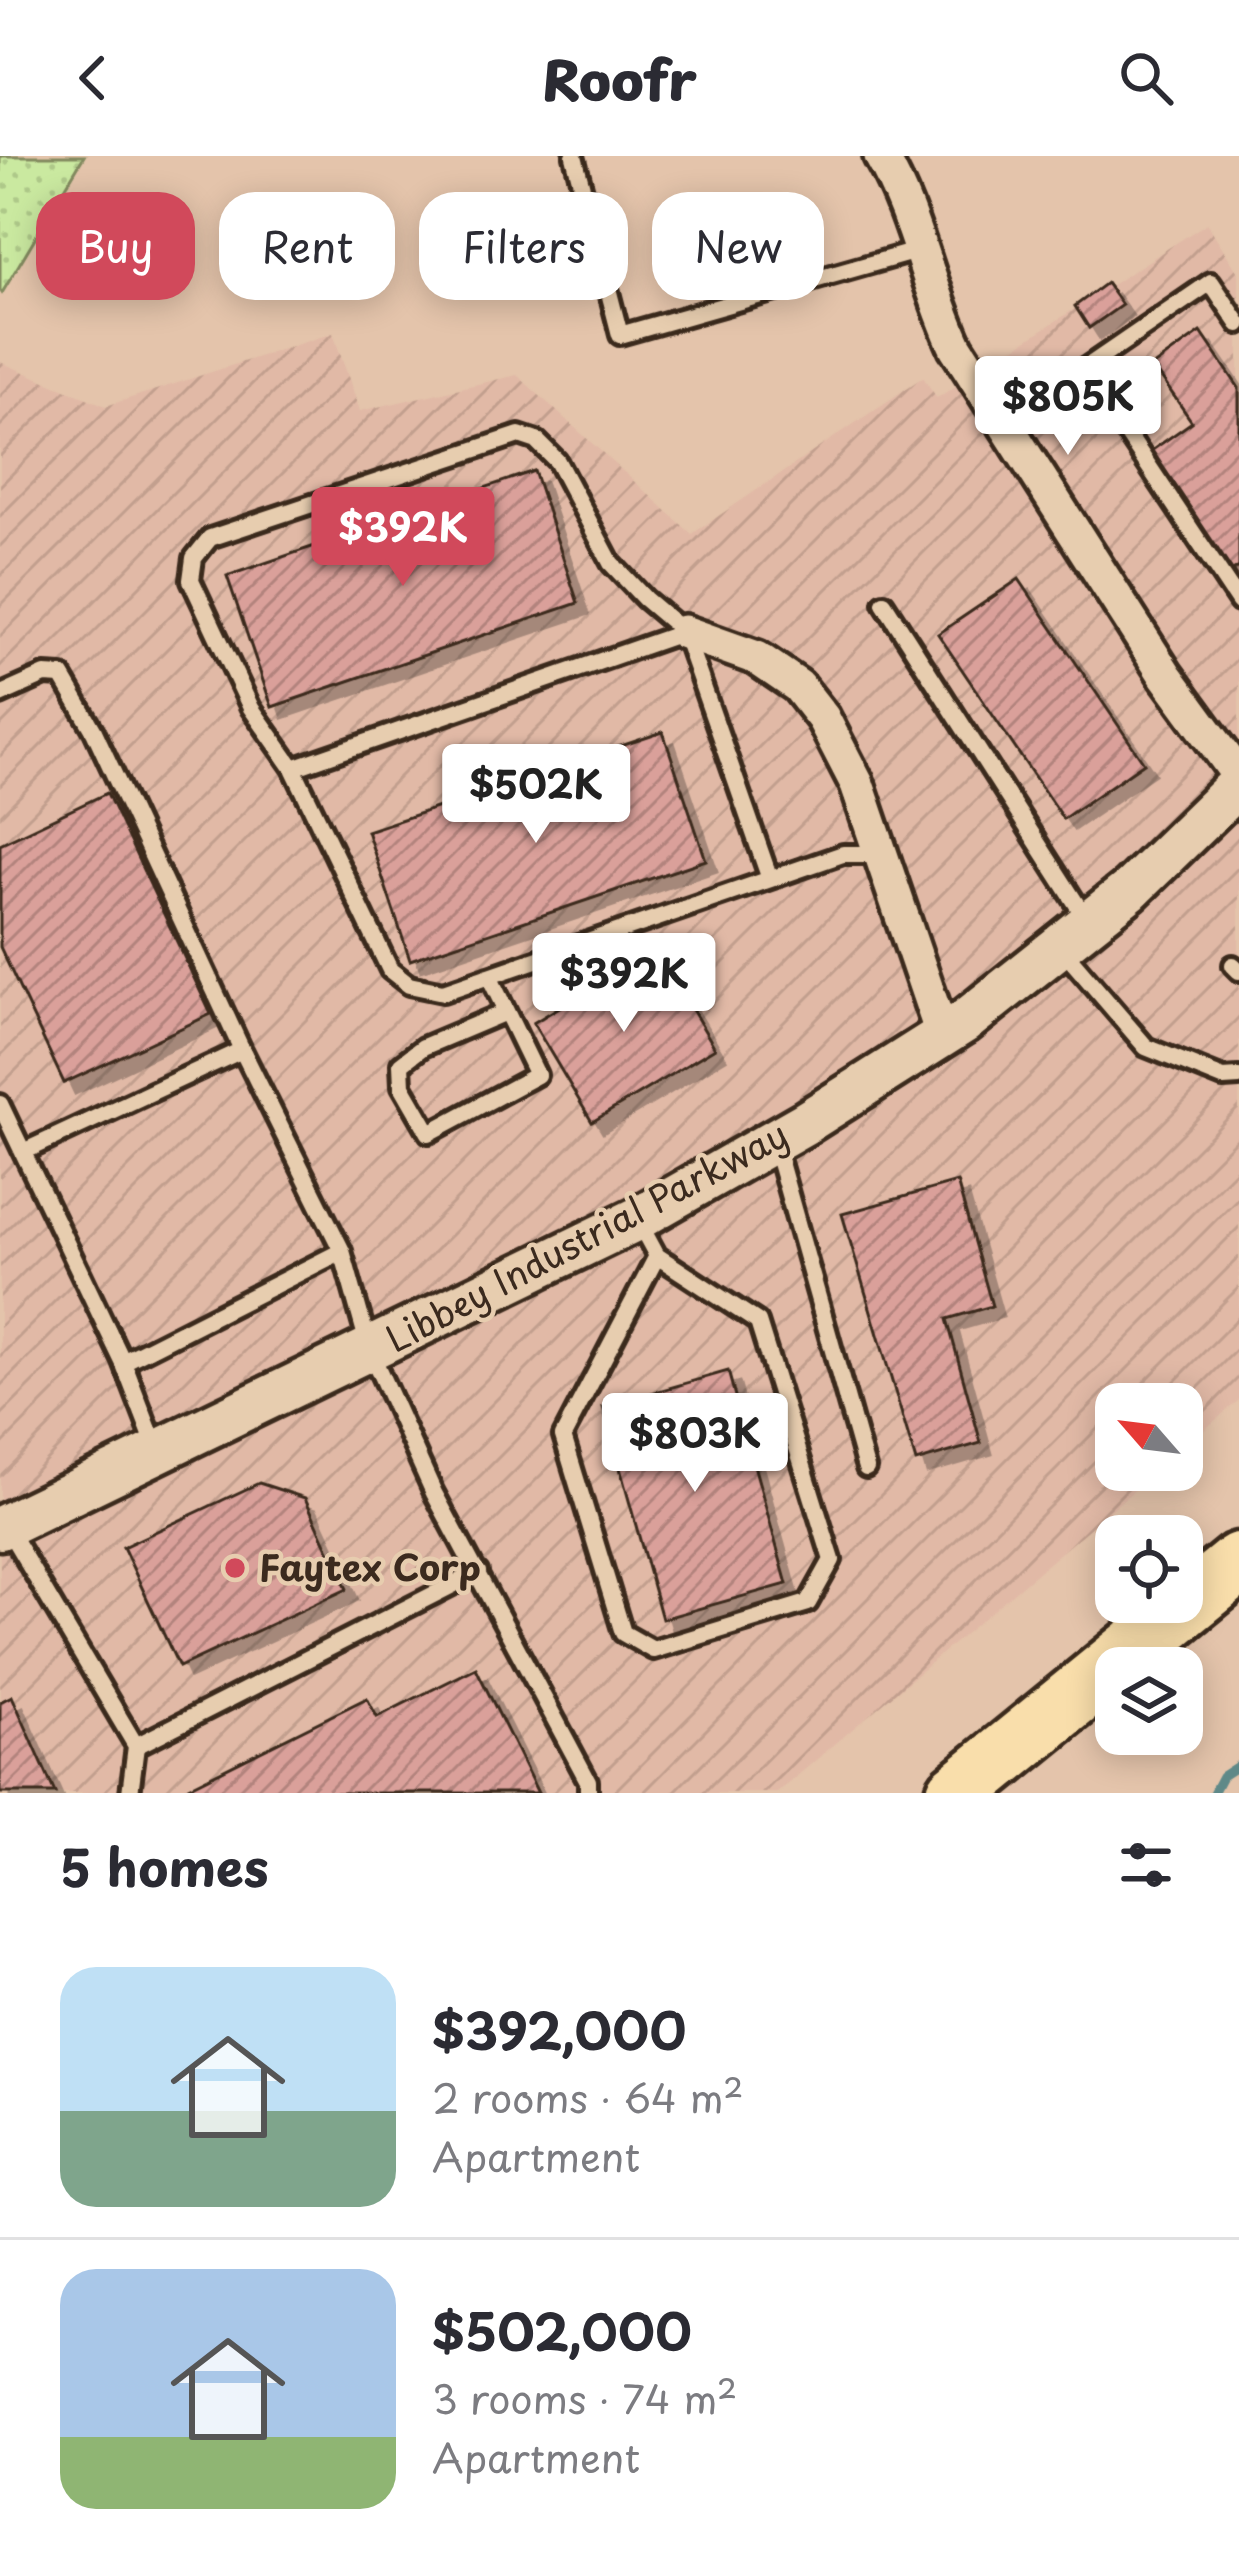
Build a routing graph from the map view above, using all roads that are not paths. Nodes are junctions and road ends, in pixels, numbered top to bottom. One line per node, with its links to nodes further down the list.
1 (574, 156): 3 (lane)
2 (881, 156): 3 (street)
3 (920, 250): 10 (street)
4 (1239, 324): 5 (lane)
5 (1239, 602)
6 (884, 603): 13 (lane)
7 (684, 632): 9 (lane); 9 (lane); 11 (street); 12 (lane)
8 (0, 695): 17 (lane)
9 (293, 768): 14 (lane)
10 (1239, 780): 13 (street, Libbey Industrial Parkway)
11 (878, 854): 12 (lane); 16 (street)
12 (770, 879): 14 (lane)
13 (1074, 935): 16 (street, Libbey Industrial Parkway); 18 (lane)
14 (489, 976): 15 (lane)
15 (506, 1012): 15 (lane)
16 (942, 1034): 20 (street, Libbey Industrial Parkway)
17 (242, 1050): 21 (lane); 23 (lane)
18 (1239, 1077)
19 (0, 1104): 21 (lane)
20 (774, 1141): 22 (street, Libbey Industrial Parkway); 27 (lane)
21 (23, 1152): 25 (lane)
22 (647, 1237): 22 (lane); 24 (street, Libbey Industrial Parkway)
23 (342, 1251): 24 (lane); 25 (lane)
24 (370, 1351): 26 (street, Libbey Industrial Parkway); 30 (lane)
25 (123, 1361): 26 (lane)
26 (158, 1453): 28 (street, Libbey Industrial Parkway)
27 (866, 1468)
28 (3, 1527): 31 (lane)
29 (1239, 1563): 34 (highway)
30 (478, 1572): 31 (lane); 33 (lane)
31 (136, 1746): 32 (lane)
32 (130, 1793)
33 (588, 1793)
34 (957, 1793)

